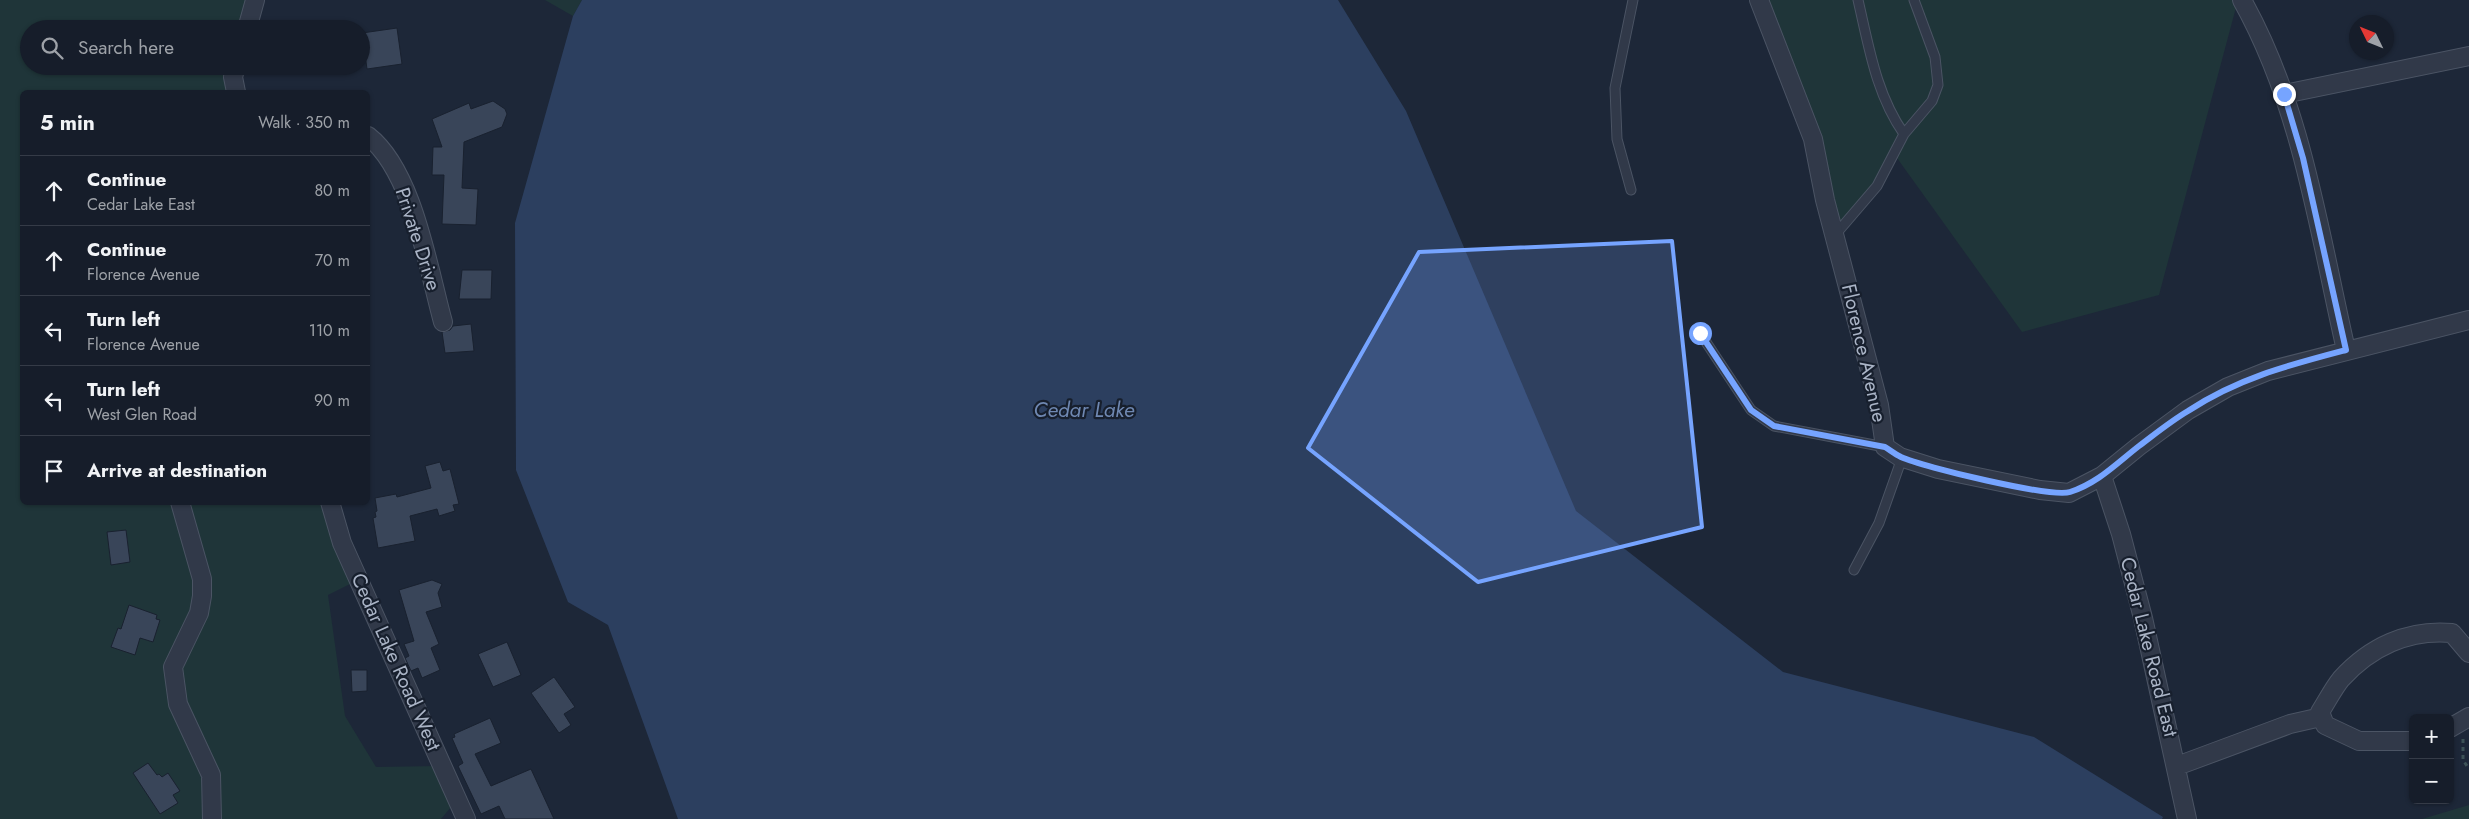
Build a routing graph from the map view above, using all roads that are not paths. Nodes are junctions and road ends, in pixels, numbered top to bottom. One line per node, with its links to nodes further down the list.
1 (255, 0): 7 (street)
2 (1633, 0): 14 (lane)
3 (1759, 0): 15 (street, Florence Avenue)
4 (1858, 0): 12 (lane)
5 (1914, 0): 12 (lane)
6 (2242, 0): 11 (street)
7 (249, 20)
8 (2469, 56): 11 (street)
9 (234, 75): 10 (street)
10 (236, 90)
11 (2284, 94): 19 (street)
12 (1904, 134): 15 (lane)
13 (370, 138): 17 (street, Private Drive)
14 (1631, 190)
15 (1835, 235): 20 (street, Florence Avenue)
16 (2469, 320): 19 (street, Florence Avenue)
17 (443, 322)
18 (1700, 333): 20 (lane)
19 (2346, 350): 22 (street, Florence Avenue)
20 (1885, 447): 21 (street, Florence Avenue)
21 (1902, 458): 22 (street, Florence Avenue); 25 (lane)
22 (2102, 476): 29 (street, Cedar Lake Road East)
23 (181, 505): 30 (street)
24 (331, 505): 31 (street, Cedar Lake Road West)
25 (1854, 570)
26 (2469, 653): 27 (street)
27 (2321, 717): 28 (street); 29 (street)
28 (2409, 740)
29 (2177, 766): 32 (street, Cedar Lake Road East)
30 (212, 819)
31 (466, 819)
32 (2187, 819)

